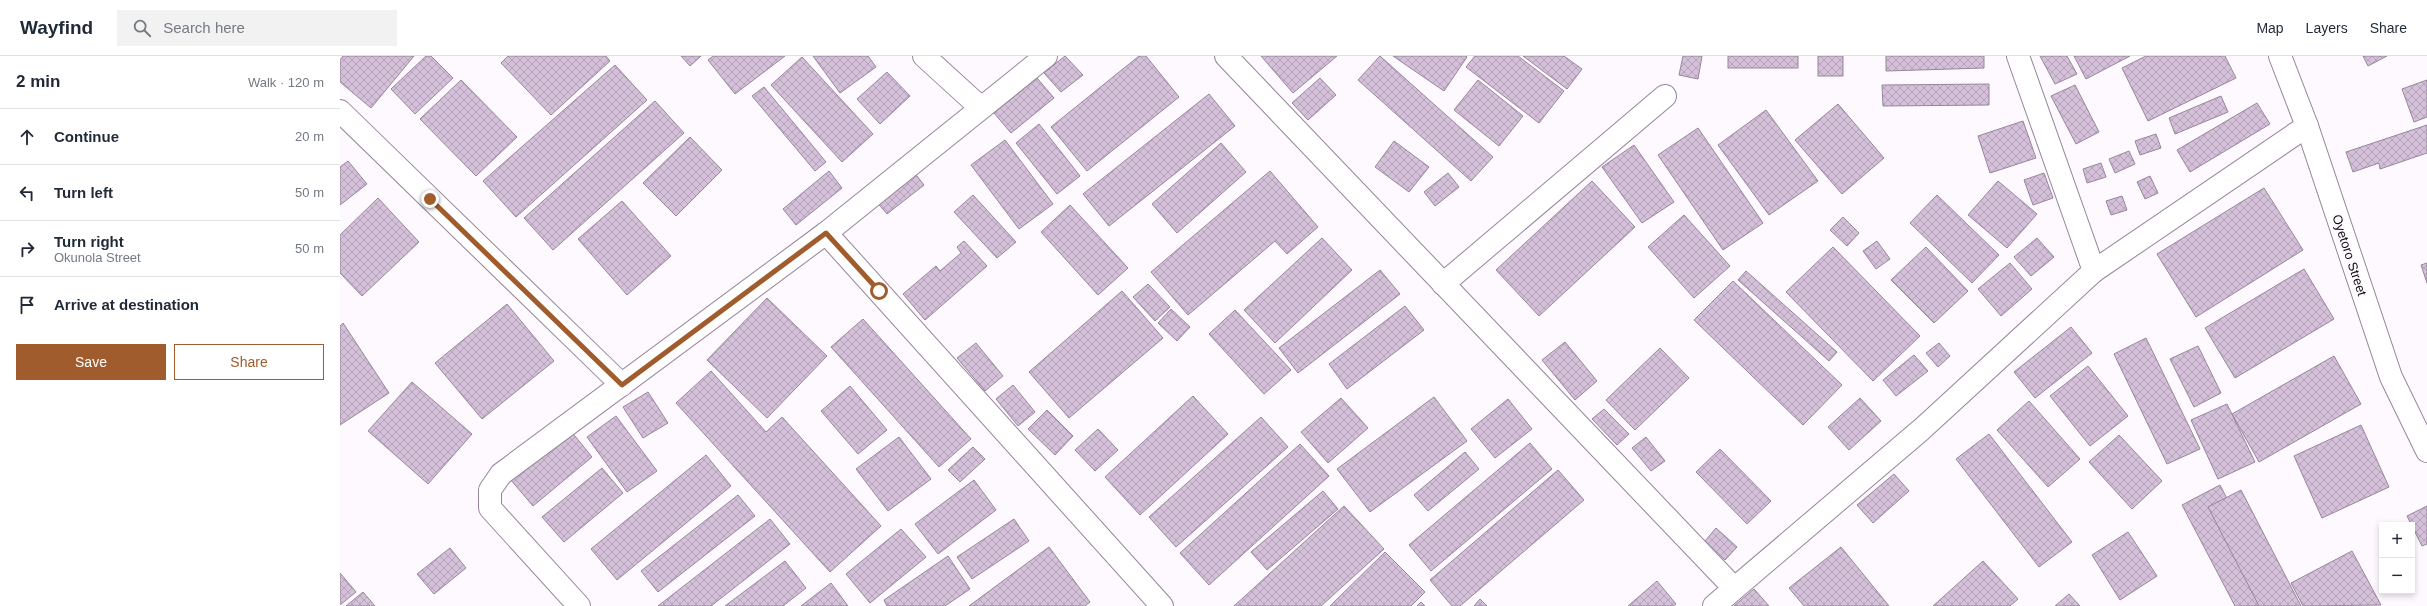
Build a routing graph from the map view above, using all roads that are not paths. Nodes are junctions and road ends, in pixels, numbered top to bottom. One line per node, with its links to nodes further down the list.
1 (924, 56): 7 (street)
2 (1046, 56): 7 (street)
3 (1226, 56): 12 (street)
4 (2018, 56): 11 (street)
5 (2280, 56): 9 (street, Oyetoro Street)
6 (1665, 96): 12 (street)
7 (980, 107): 10 (street)
8 (340, 111): 13 (street)
9 (2307, 126): 11 (street); 14 (street, Oyetoro Street)
10 (826, 233): 13 (street); 17 (street)
11 (2094, 271): 15 (street)
12 (1444, 284): 15 (street)
13 (622, 385): 16 (street)
14 (2427, 451)
15 (1734, 588): 18 (street)
16 (579, 606)
17 (1162, 606)
18 (1714, 606)

